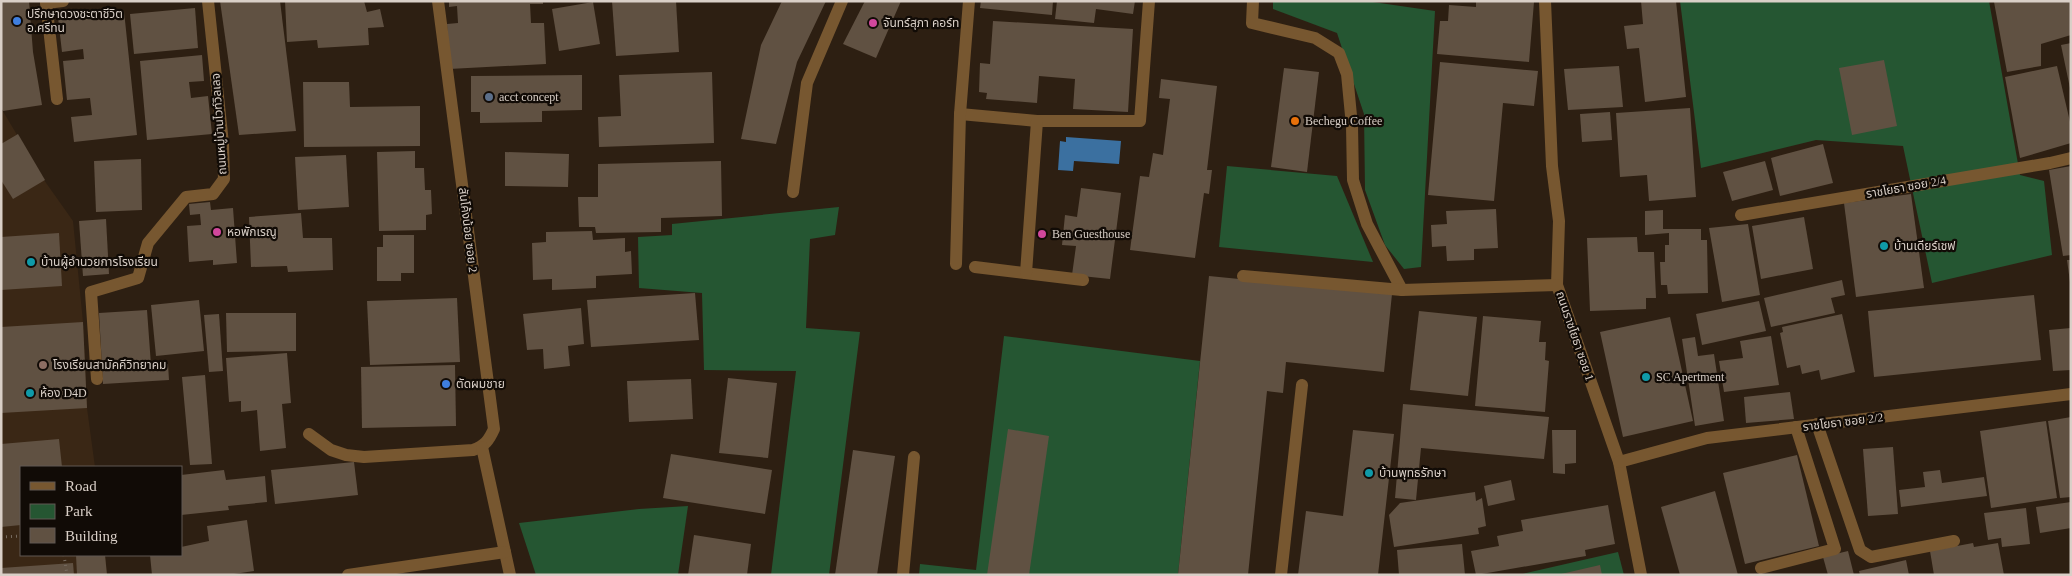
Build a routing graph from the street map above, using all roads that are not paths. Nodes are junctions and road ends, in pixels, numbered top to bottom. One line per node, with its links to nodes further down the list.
1 (63, 1): 9 (street)
2 (208, 1): 23 (street, ถนนหมู่บ้านไวท์วิลเลจ)
3 (438, 1): 29 (street, สันโค้งน้อย ซอย 2)
4 (842, 1): 14 (street)
5 (969, 1): 11 (street)
6 (1149, 1): 12 (street)
7 (1253, 1): 22 (street)
8 (1544, 1): 21 (street, ถนนราชโยธา ซอย 1)
9 (46, 2): 10 (street)
10 (57, 99)
11 (960, 114): 12 (street); 16 (street)
12 (1037, 121): 18 (street)
13 (2071, 158): 15 (street, ราชโยธา ซอย 2/4)
14 (793, 192)
15 (1741, 215)
16 (956, 264)
17 (975, 267): 18 (street)
18 (1026, 273): 20 (street)
19 (1243, 276): 22 (street)
20 (1083, 280)
21 (1558, 285): 22 (street); 31 (street, ถนนราชโยธา ซอย 1)
22 (1402, 290)
23 (97, 379)
24 (1302, 385): 38 (street)
25 (2071, 394): 26 (street, ราชโยธา ซอย 2/2)
26 (1817, 424): 27 (street, ราชโยธา ซอย 2/2); 32 (street)
27 (1796, 428): 31 (street, ราชโยธา ซอย 2/2); 34 (street)
28 (309, 434): 29 (street)
29 (478, 448): 33 (street)
30 (914, 456): 37 (street)
31 (1619, 462): 39 (street, ถนนราชโยธา ซอย 1)
32 (1954, 541)
33 (505, 552): 35 (street); 36 (street)
34 (1761, 568)
35 (348, 575)
36 (510, 575)
37 (903, 575)
38 (1281, 575)
39 (1642, 575)

